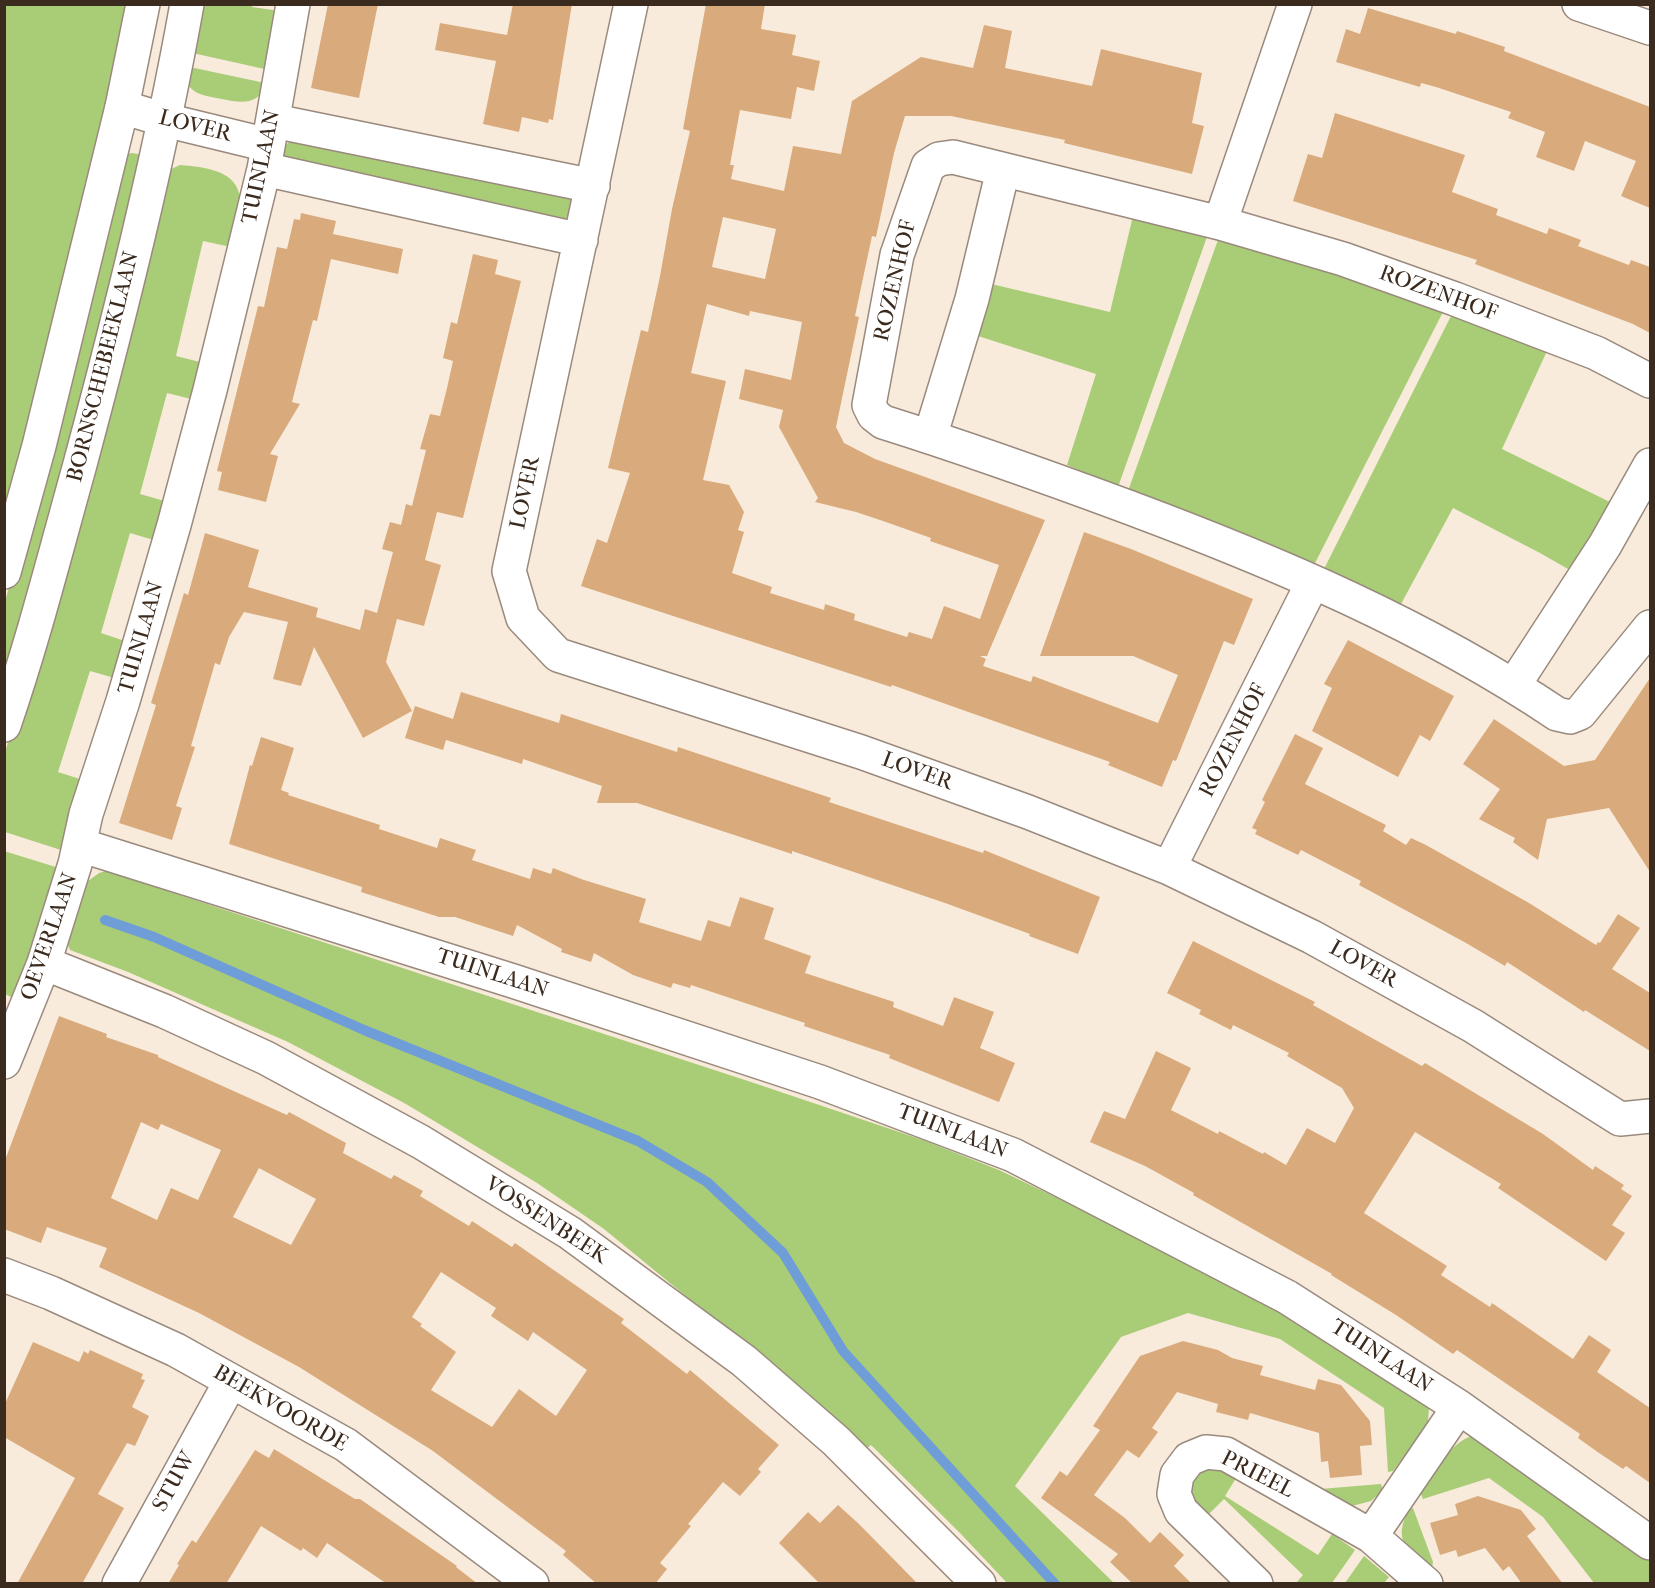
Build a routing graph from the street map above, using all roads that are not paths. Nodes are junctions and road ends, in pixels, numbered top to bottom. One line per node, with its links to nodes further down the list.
1 (143, 4): 8 (street, BORNSCHEBEEKLAAN)
2 (187, 4): 9 (street, BORNSCHEBEEKLAAN)
3 (293, 4): 10 (street, TUINLAAN)
4 (631, 4): 12 (street, LOVER)
5 (1295, 4): 13 (street)
6 (1579, 4): 7 (street)
7 (1650, 28)
8 (122, 107): 9 (street, LOVER); 18 (street, BORNSCHEBEEKLAAN)
9 (165, 120): 10 (street, LOVER); 22 (street, BORNSCHEBEEKLAAN)
10 (268, 145): 12 (street, LOVER); 14 (street, LOVER); 23 (street, TUINLAAN)
11 (1003, 170): 13 (street, ROZENHOF); 16 (street); 16 (street, ROZENHOF)
12 (593, 186): 14 (street, LOVER)
13 (1220, 223): 15 (street, ROZENHOF)
14 (581, 240): 24 (street, LOVER)
15 (1650, 381)
16 (930, 437): 19 (street, ROZENHOF)
17 (1650, 465): 21 (street)
18 (4, 572)
19 (1313, 582): 21 (street, ROZENHOF); 24 (street, ROZENHOF)
20 (1650, 627): 21 (street, ROZENHOF)
21 (1514, 685)
22 (4, 725)
23 (80, 845): 25 (street, OEVERLAAN); 30 (street, TUINLAAN)
24 (1169, 868): 27 (street, LOVER)
25 (44, 963): 26 (street, OEVERLAAN); 35 (street, VOSSENBEEK)
26 (4, 1062)
27 (1650, 1116)
28 (4, 1275): 29 (street, BEEKVOORDE)
29 (231, 1381): 33 (street, BEEKVOORDE); 34 (street, STUW)
30 (1459, 1407): 31 (street); 32 (street, TUINLAAN)
31 (1371, 1536): 36 (street, PRIEEL); 37 (street, PRIEEL)
32 (1650, 1543)
33 (522, 1580)
34 (119, 1584)
35 (979, 1584)
36 (1256, 1584)
37 (1426, 1584)

